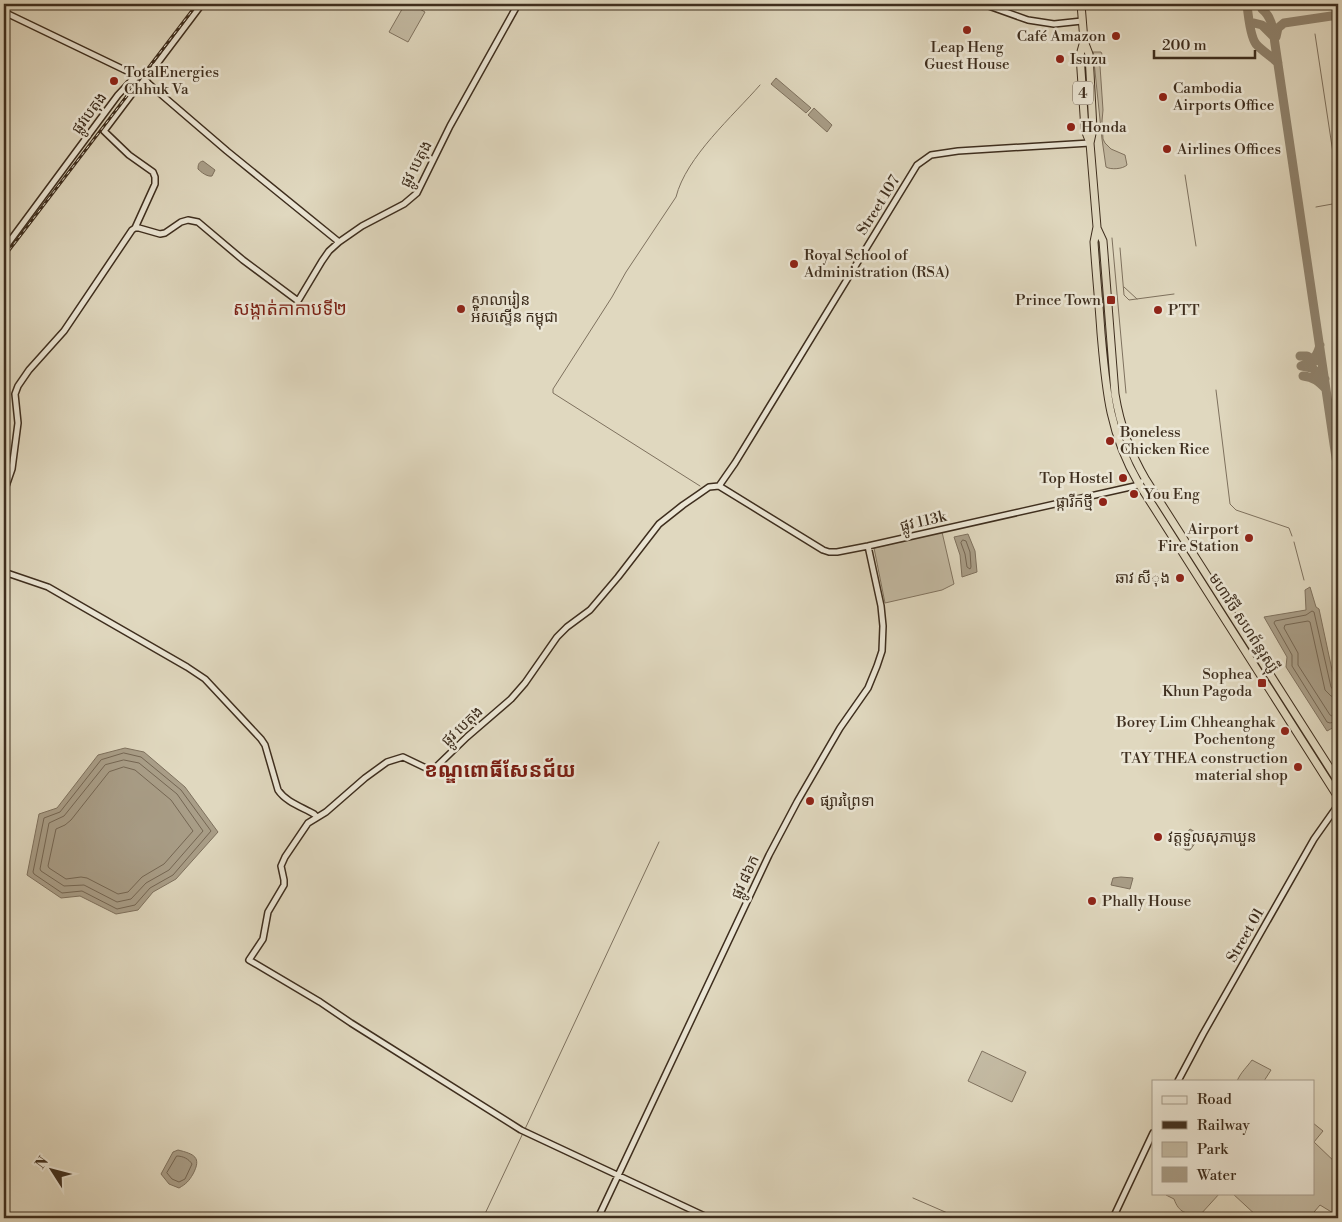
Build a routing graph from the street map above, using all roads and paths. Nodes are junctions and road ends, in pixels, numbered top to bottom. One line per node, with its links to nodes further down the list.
1 (202, 4): 8 (street)
2 (518, 4): 11 (street, ផ្លូវ បេតុង)
3 (983, 4): 6 (street)
4 (1081, 4): 6 (highway, មហាវិថី សហព័ន្ធរុស្ស៊ី / 4)
5 (4, 12): 7 (street)
6 (1082, 21): 9 (highway, មហាវិថី សហព័ន្ធរុស្ស៊ី / 4)
7 (136, 78): 8 (street); 12 (street, ផ្លូវបេតុង)
8 (144, 78): 10 (street); 11 (street)
9 (1090, 143): 14 (highway, មហាវិថី សហព័ន្ធរុស្ស៊ី / 4); 15 (street, Street 107)
10 (135, 228): 11 (street, ផ្លូវ បេតុង); 13 (street)
11 (338, 242)
12 (4, 249)
13 (6, 480): 16 (street)
14 (1142, 482): 17 (street, ផ្លូវ 113k); 19 (highway, មហាវិថី សហព័ន្ធរុស្ស៊ី / 4); 20 (highway, មហាវិថី សហព័ន្ធរុស្ស៊ី / 4)
15 (719, 486): 17 (street, ផ្លូវ 113k); 22 (street, ផ្លូវ បេតុង)
16 (4, 492)
17 (868, 546): 25 (street, ផ្លូវ ៨៦ក)
18 (4, 572): 22 (street)
19 (1338, 782)
20 (1338, 797)
21 (1338, 805): 23 (street, Street 01)
22 (317, 817): 25 (street, ផ្លូវ បេតុង)
23 (1179, 1080)
24 (1152, 1135): 28 (street)
25 (618, 1176): 26 (street, ផ្លូវ ៨៦ក); 27 (street)
26 (598, 1218)
27 (709, 1218)
28 (1113, 1218)

